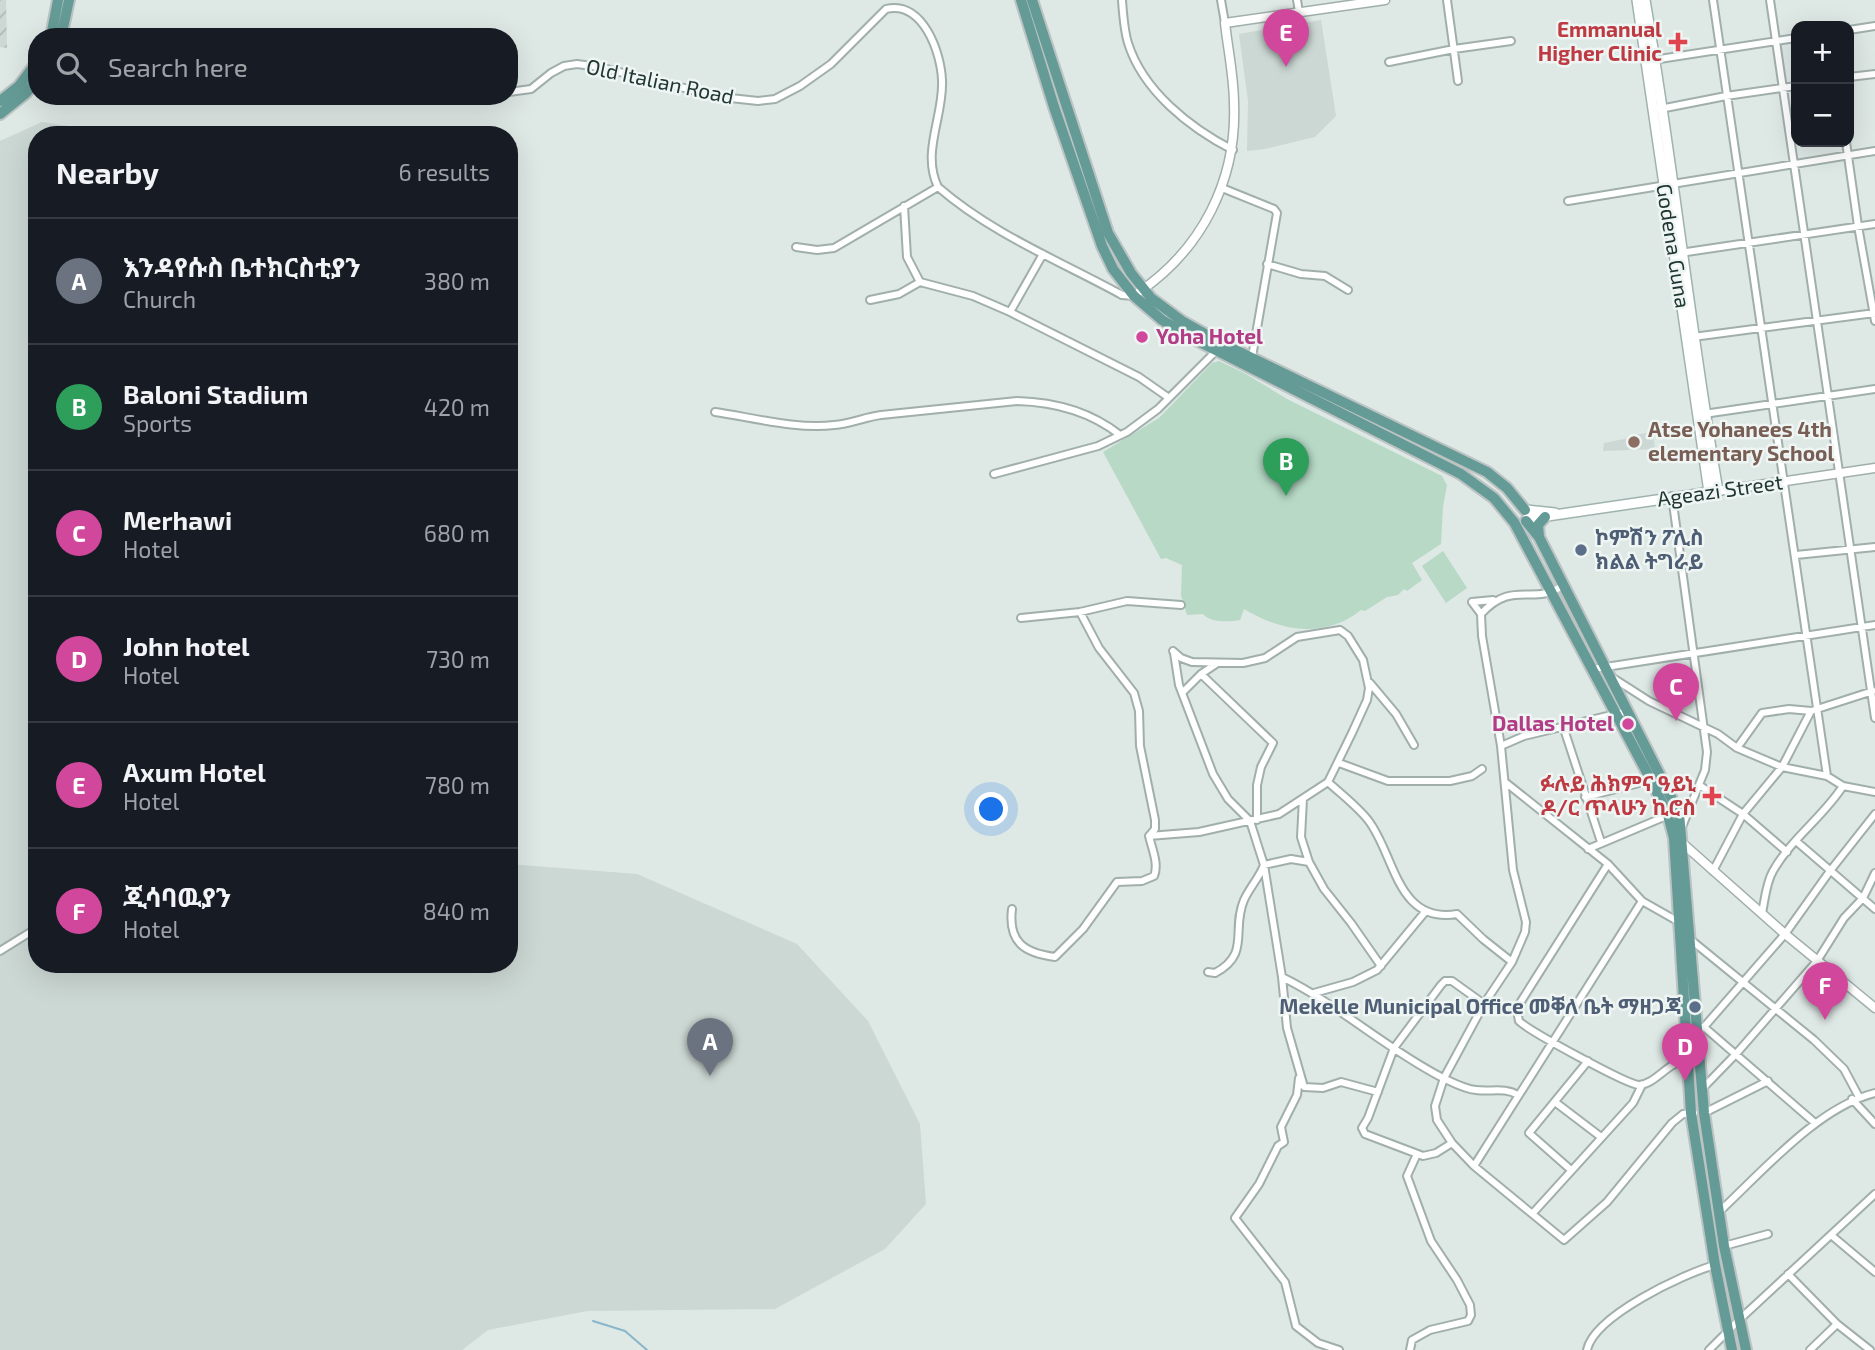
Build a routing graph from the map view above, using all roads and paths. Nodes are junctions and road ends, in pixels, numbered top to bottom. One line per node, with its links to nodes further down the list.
1 (58, 0): 18 (main road)
2 (69, 0): 19 (main road)
3 (1021, 0): 63 (main road)
4 (1032, 0): 63 (main road)
5 (1122, 0): 43 (street)
6 (1221, 0): 16 (street)
7 (1297, 0): 15 (street)
8 (1385, 0): 14 (street)
9 (1447, 0): 24 (street)
10 (1637, 0): 26 (main road, Godena Guna)
11 (1645, 0): 26 (main road, Godena Guna)
12 (1713, 0): 25 (street)
13 (1770, 0): 23 (street)
14 (1368, 1): 15 (street)
15 (1299, 12): 16 (street)
16 (1225, 23): 43 (street)
17 (1875, 26): 20 (street)
18 (53, 28)
19 (63, 28)
20 (1854, 29)
21 (1791, 39): 23 (street)
22 (1511, 41): 24 (street)
23 (1776, 41): 25 (street); 33 (street)
24 (1454, 48): 27 (street); 31 (street)
25 (1720, 50): 26 (street); 37 (street)
26 (1651, 61): 40 (main road, Godena Guna)
27 (1389, 62)
28 (28, 74): 38 (main road)
29 (1875, 74): 30 (street)
30 (1854, 76)
31 (1458, 81)
32 (1791, 87): 33 (street)
33 (1784, 88): 37 (street); 46 (street)
34 (28, 89): 39 (main road)
35 (518, 91): 49 (street, Old Italian Road)
36 (28, 96): 39 (street)
37 (1726, 96): 40 (street); 47 (street)
38 (0, 101)
39 (17, 101): 41 (main road)
40 (1657, 110): 48 (main road, Godena Guna)
41 (0, 114)
42 (1847, 147): 45 (street)
43 (1233, 149): 50 (street)
44 (1875, 152): 45 (street)
45 (1849, 156): 46 (street); 54 (street)
46 (1795, 164): 47 (street); 55 (street)
47 (1737, 174): 48 (street); 56 (street)
48 (1668, 185): 51 (street); 58 (main road, Godena Guna)
49 (938, 187): 52 (street); 59 (street)
50 (1222, 188): 60 (street); 63 (street)
51 (1567, 201)
52 (904, 206): 57 (street); 61 (street)
53 (1875, 224): 54 (street)
54 (1858, 226): 55 (street); 66 (street)
55 (1803, 234): 56 (street); 67 (street)
56 (1748, 244): 58 (street); 68 (street)
57 (796, 247)
58 (1680, 253): 69 (main road, Godena Guna)
59 (1044, 254): 63 (street); 65 (street)
60 (1268, 264): 62 (street); 71 (street)
61 (920, 282): 64 (street); 65 (street)
62 (1348, 290)
63 (1139, 293): 70 (main road); 71 (main road)
64 (870, 300)
65 (1010, 312): 74 (street)
66 (1875, 316): 67 (street)
67 (1818, 321): 68 (street); 73 (street)
68 (1762, 327): 69 (street); 75 (street)
69 (1691, 337): 77 (main road, Godena Guna)
70 (1216, 351): 74 (street); 86 (main road)
71 (1252, 358): 86 (main road)
72 (1875, 389): 73 (street)
73 (1829, 395): 75 (street); 81 (street)
74 (1169, 398): 78 (street)
75 (1772, 404): 77 (street); 82 (street)
76 (715, 412): 78 (street)
77 (1701, 414): 83 (main road, Godena Guna)
78 (1120, 435): 80 (street)
79 (1875, 468): 81 (street, Ageazi Street)
80 (994, 474)
81 (1840, 474): 82 (street, Ageazi Street); 90 (street)
82 (1785, 482): 83 (street, Ageazi Street); 91 (street)
83 (1714, 491): 84 (main road, Ageazi Street)
84 (1672, 496): 85 (main road, Ageazi Street); 101 (street)
85 (1564, 513): 86 (main road); 87 (main road)
86 (1522, 517): 87 (main road); 88 (main road); 92 (main road)
87 (1545, 517): 88 (main road)
88 (1539, 537): 92 (main road)
89 (1875, 547): 90 (street)
90 (1852, 549): 91 (street); 99 (street)
91 (1796, 555): 100 (street)
92 (1557, 589): 93 (street); 103 (main road)
93 (1495, 600): 96 (street); 96 (street)
94 (1181, 605): 95 (street)
95 (1080, 612): 97 (street); 133 (street)
96 (1481, 614): 115 (street)
97 (1021, 618)
98 (1875, 625): 99 (street)
99 (1860, 627): 100 (street); 107 (street)
100 (1805, 635): 101 (street); 109 (street)
101 (1692, 653): 103 (street); 113 (street)
102 (1218, 663): 104 (street); 106 (street); 108 (street)
103 (1598, 668): 105 (main road); 110 (main road)
104 (1201, 674): 108 (street); 132 (street)
105 (1612, 678): 110 (main road); 113 (street)
106 (1368, 682): 114 (street); 117 (street)
107 (1873, 691): 109 (street); 111 (street)
108 (1182, 693): 132 (street)
109 (1814, 710): 116 (street); 118 (street); 120 (street)
110 (1622, 713): 112 (street); 121 (main road); 129 (main road)
111 (1875, 718)
112 (1563, 726): 115 (street); 127 (street)
113 (1703, 727): 116 (street); 124 (street)
114 (1414, 744)
115 (1501, 746): 123 (street)
116 (1737, 748): 118 (street)
117 (1339, 763): 119 (street); 122 (street)
118 (1782, 767): 120 (street); 130 (street)
119 (1482, 769)
120 (1827, 776): 125 (street)
121 (1651, 780): 127 (street); 129 (main road)
122 (1328, 782): 128 (street); 149 (street)
123 (1505, 782): 137 (street); 157 (street)
124 (1699, 785): 130 (street); 134 (street)
125 (1843, 786): 126 (street); 135 (street)
126 (1875, 792)
127 (1585, 797): 136 (street)
128 (1303, 799): 132 (street); 139 (street)
129 (1674, 814): 134 (main road); 136 (street)
130 (1743, 814): 138 (street); 142 (street)
131 (1875, 814): 143 (street)
132 (1254, 821): 133 (street); 141 (street)
133 (1149, 836): 147 (street)
134 (1679, 836): 142 (street); 151 (main road); 154 (main road)
135 (1796, 841): 138 (street); 143 (street)
136 (1601, 842): 137 (street)
137 (1588, 849): 140 (street)
138 (1787, 852): 150 (street)
139 (1309, 862): 141 (street); 158 (street)
140 (1608, 864): 146 (street); 167 (street)
141 (1264, 865): 159 (street); 160 (street)
142 (1713, 871): 150 (street)
143 (1830, 871): 145 (street); 153 (street)
144 (1875, 873): 145 (street)
145 (1863, 898): 148 (street); 156 (street)
146 (1642, 901): 151 (street); 167 (street)
147 (1012, 909)
148 (1875, 909)
149 (1425, 912): 157 (street); 158 (street)
150 (1762, 913): 153 (street)
151 (1679, 922): 166 (main road)
152 (28, 934): 155 (street)
153 (1785, 934): 156 (street); 161 (street)
154 (1691, 940): 161 (street); 166 (main road)
155 (0, 951)
156 (1818, 961): 164 (street); 165 (street)
157 (1512, 962): 163 (street)
158 (1381, 966): 162 (street)
159 (1208, 972)
160 (1282, 977): 162 (street); 172 (street)
161 (1742, 981): 165 (street); 166 (street)
162 (1314, 993): 168 (street)
163 (1484, 1004): 168 (street); 173 (street)
164 (1874, 1005)
165 (1776, 1010): 169 (street); 180 (street)
166 (1695, 1028): 169 (street); 170 (main road); 176 (main road)
167 (1553, 1042): 171 (street); 179 (street)
168 (1394, 1048): 173 (street); 177 (street)
169 (1736, 1054): 174 (street); 176 (street)
170 (1687, 1060): 175 (street); 182 (main road)
171 (1588, 1061): 175 (street); 181 (street)
172 (1299, 1077): 177 (street); 203 (street)
173 (1444, 1078): 179 (street); 187 (street)
174 (1768, 1081): 183 (street); 184 (street)
175 (1642, 1085): 186 (street)
176 (1701, 1089): 183 (main road)
177 (1378, 1092): 188 (street)
178 (1875, 1093): 180 (street)
179 (1518, 1095): 189 (street)
180 (1856, 1098): 184 (street); 185 (street)
181 (1555, 1102): 186 (street); 190 (street)
182 (1691, 1113): 183 (street); 193 (street); 197 (main road)
183 (1704, 1114): 192 (main road)
184 (1815, 1123): 192 (street)
185 (1875, 1124)
186 (1601, 1137): 190 (street)
187 (1452, 1143): 188 (street); 189 (street)
188 (1417, 1154): 204 (street)
189 (1474, 1166): 193 (street)
190 (1571, 1170): 193 (street)
191 (1875, 1194): 195 (street)
192 (1719, 1212): 196 (main road)
193 (1533, 1213)
194 (1768, 1234): 196 (street)
195 (1831, 1236): 198 (street); 199 (street)
196 (1724, 1246): 200 (main road)
197 (1715, 1265): 202 (main road); 205 (street)
198 (1875, 1272)
199 (1788, 1274): 200 (street); 201 (street)
200 (1739, 1320): 202 (street); 208 (main road)
201 (1837, 1324): 209 (street); 210 (street)
202 (1728, 1333): 206 (street); 207 (main road)
203 (1339, 1350)
204 (1410, 1350)
205 (1587, 1350)
206 (1709, 1350)
207 (1732, 1350)
208 (1746, 1350)
209 (1810, 1350)
210 (1870, 1350)

